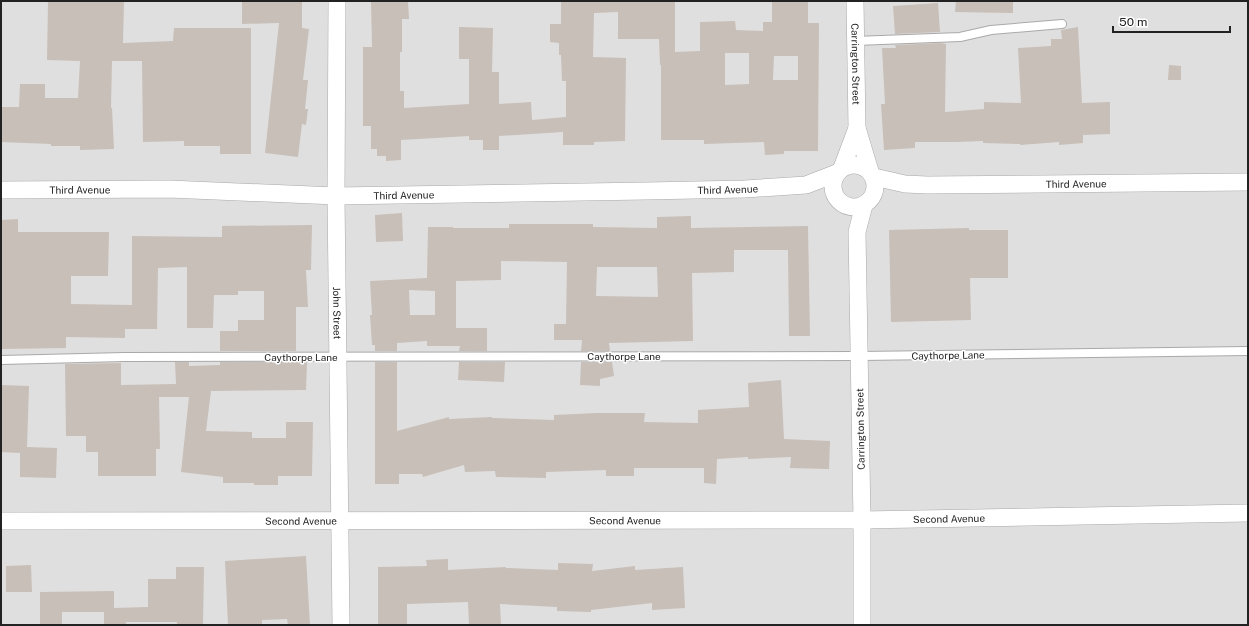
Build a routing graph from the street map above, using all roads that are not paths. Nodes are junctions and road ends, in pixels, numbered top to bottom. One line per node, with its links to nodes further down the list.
1 (337, 1): 11 (street, John Street)
2 (855, 1): 4 (street, Carrington Street)
3 (1062, 24): 4 (lane)
4 (855, 41): 5 (street, Carrington Street)
5 (857, 128): 6 (street, Carrington Street); 9 (street, Carrington Street)
6 (839, 170): 8 (street, Third Avenue); 9 (street); 12 (street)
7 (1248, 182): 9 (street, Third Avenue)
8 (806, 185): 11 (street, Third Avenue); 12 (street, Third Avenue)
9 (870, 186): 12 (street); 13 (street, Carrington Street)
10 (1, 190): 11 (street, Third Avenue)
11 (336, 196): 16 (street, John Street)
12 (838, 199): 13 (street, Carrington Street)
13 (856, 232): 15 (street, Carrington Street)
14 (1248, 351): 15 (lane, Caythorpe Lane)
15 (859, 356): 16 (lane, Caythorpe Lane); 20 (street, Carrington Street)
16 (338, 357): 17 (lane, Caythorpe Lane); 19 (street, John Street)
17 (1, 360)
18 (1248, 513): 20 (street, Second Avenue)
19 (340, 520): 20 (street, Second Avenue); 21 (street, Second Avenue); 22 (street, John Street)
20 (862, 520): 23 (street, Carrington Street)
21 (1, 521)
22 (341, 625)
23 (862, 625)

